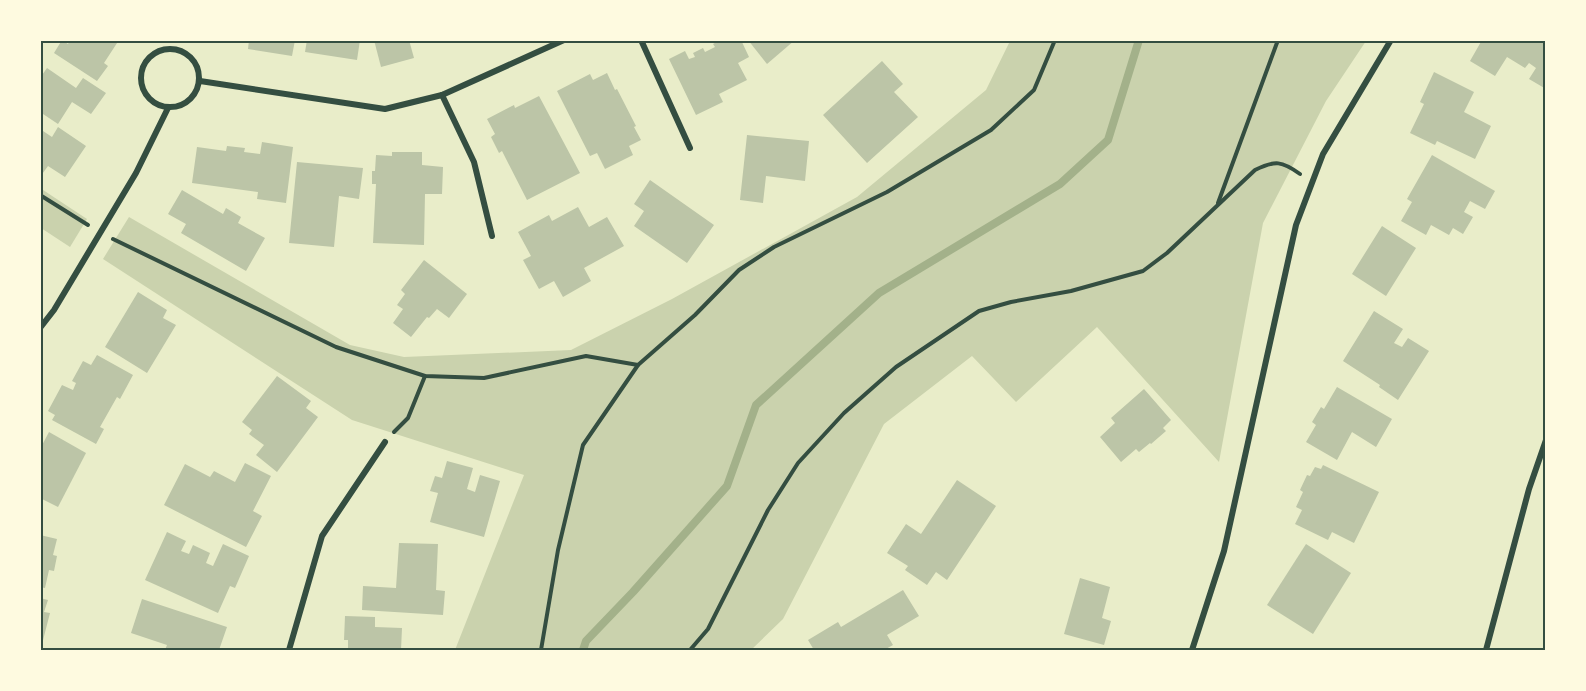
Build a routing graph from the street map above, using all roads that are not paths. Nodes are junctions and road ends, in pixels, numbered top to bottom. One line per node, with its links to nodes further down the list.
1 (175, 40): 5 (street)
2 (564, 40): 7 (street)
3 (641, 40): 9 (street)
4 (1391, 40): 15 (street)
5 (175, 49): 6 (street); 8 (street)
6 (200, 81): 7 (street); 8 (street)
7 (442, 95): 10 (street)
8 (168, 108): 11 (street)
9 (690, 148)
10 (492, 236)
11 (40, 328)
12 (1545, 440): 16 (street)
13 (385, 442): 14 (street)
14 (289, 651)
15 (1192, 651)
16 (1486, 651)

